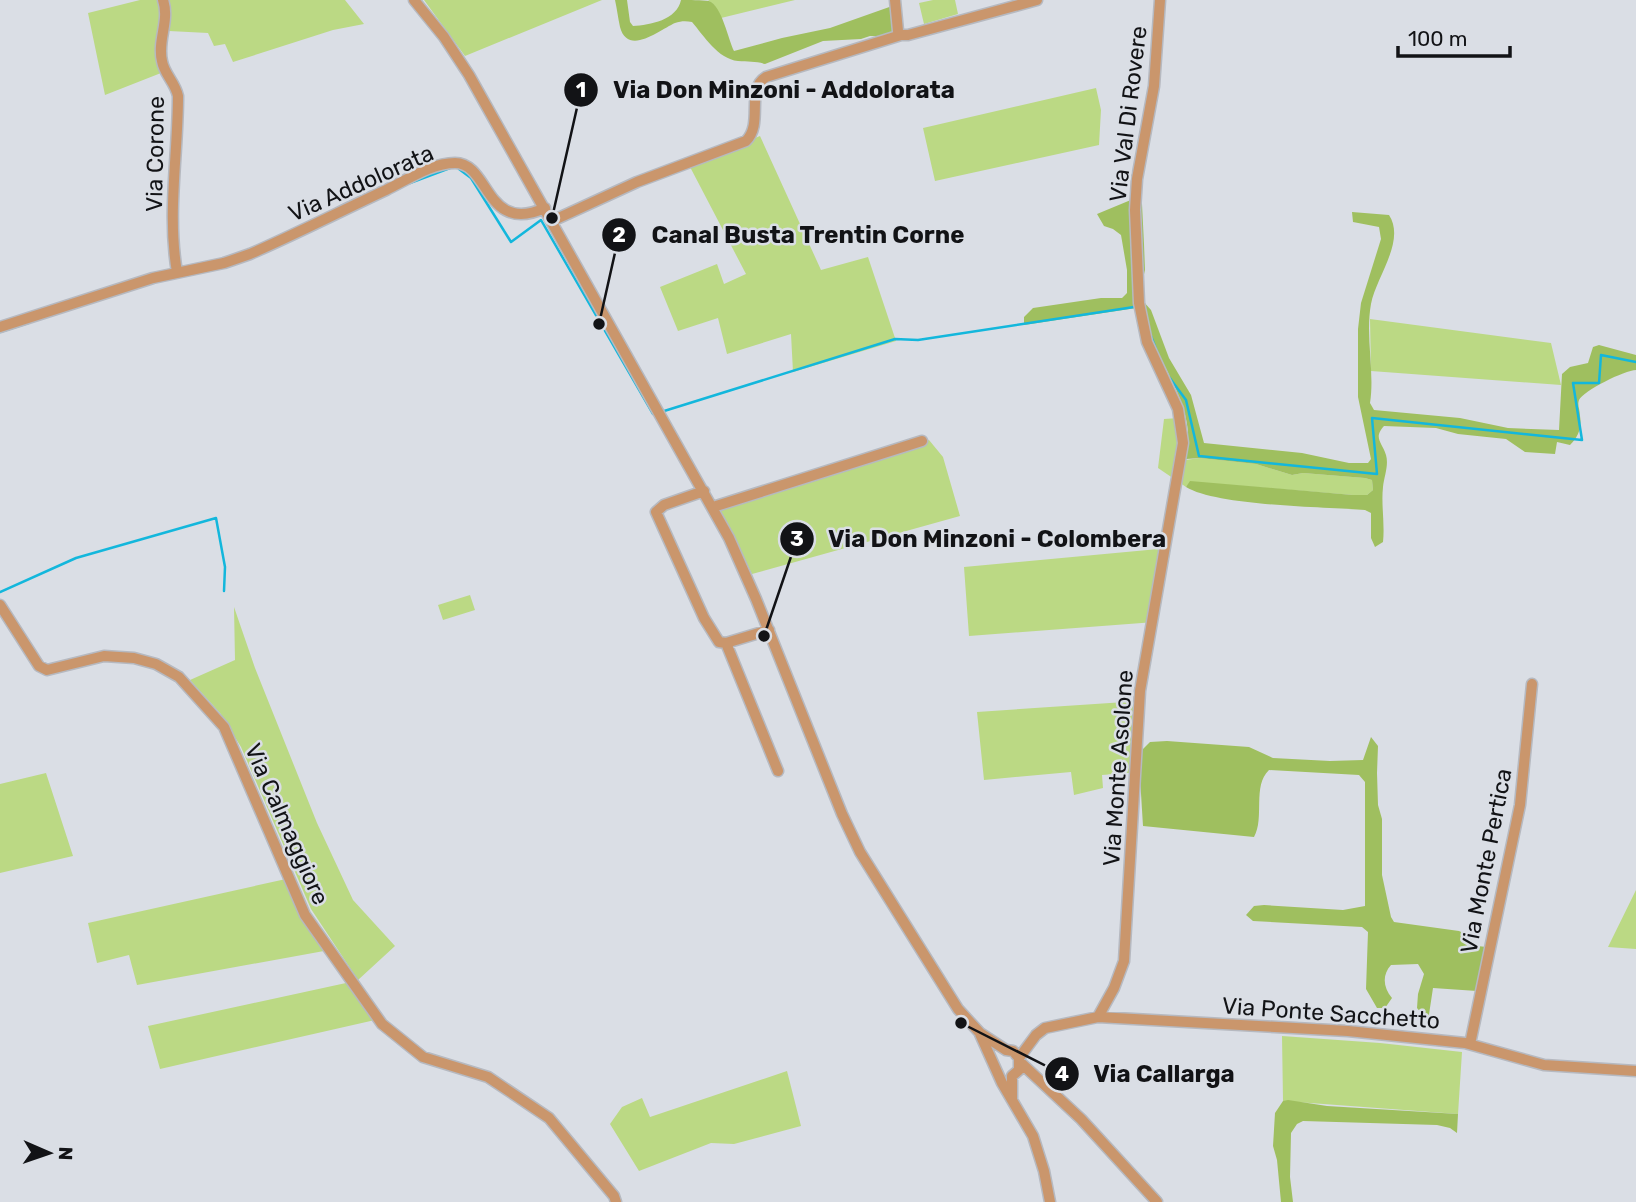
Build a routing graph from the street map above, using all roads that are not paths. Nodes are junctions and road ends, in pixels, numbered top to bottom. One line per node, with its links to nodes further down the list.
1 (163, 0): 9 (street, Via Corone)
2 (414, 0): 7 (street)
3 (895, 0): 6 (street)
4 (1037, 0): 6 (street)
5 (1160, 0): 10 (street, Via Val Di Rovere)
6 (901, 35): 8 (street)
7 (545, 208): 8 (street); 9 (street, Via Addolorata)
8 (552, 220): 13 (street)
9 (177, 272): 11 (street)
10 (1140, 317): 20 (street, Via Monte Asolone)
11 (0, 327)
12 (922, 440): 14 (street)
13 (704, 491): 14 (street); 17 (street)
14 (713, 507): 16 (street)
15 (0, 605): 30 (street, Via Calmaggiore)
16 (769, 630): 17 (street); 21 (street)
17 (726, 643): 19 (street)
18 (1532, 684): 22 (street, Via Monte Pertica)
19 (778, 771)
20 (1098, 1017): 22 (street, Via Ponte Sacchetto); 23 (street, Via Ponte Sacchetto)
21 (980, 1034): 23 (street); 24 (street)
22 (1470, 1044): 25 (street, Via Ponte Sacchetto)
23 (1015, 1056): 24 (street); 26 (street); 28 (street)
24 (994, 1063): 27 (street)
25 (1636, 1072)
26 (1033, 1073): 28 (street); 32 (street)
27 (1000, 1075): 28 (street); 29 (street)
28 (1015, 1075): 29 (street)
29 (1012, 1099): 31 (street)
30 (616, 1202)
31 (1050, 1202)
32 (1157, 1202)

